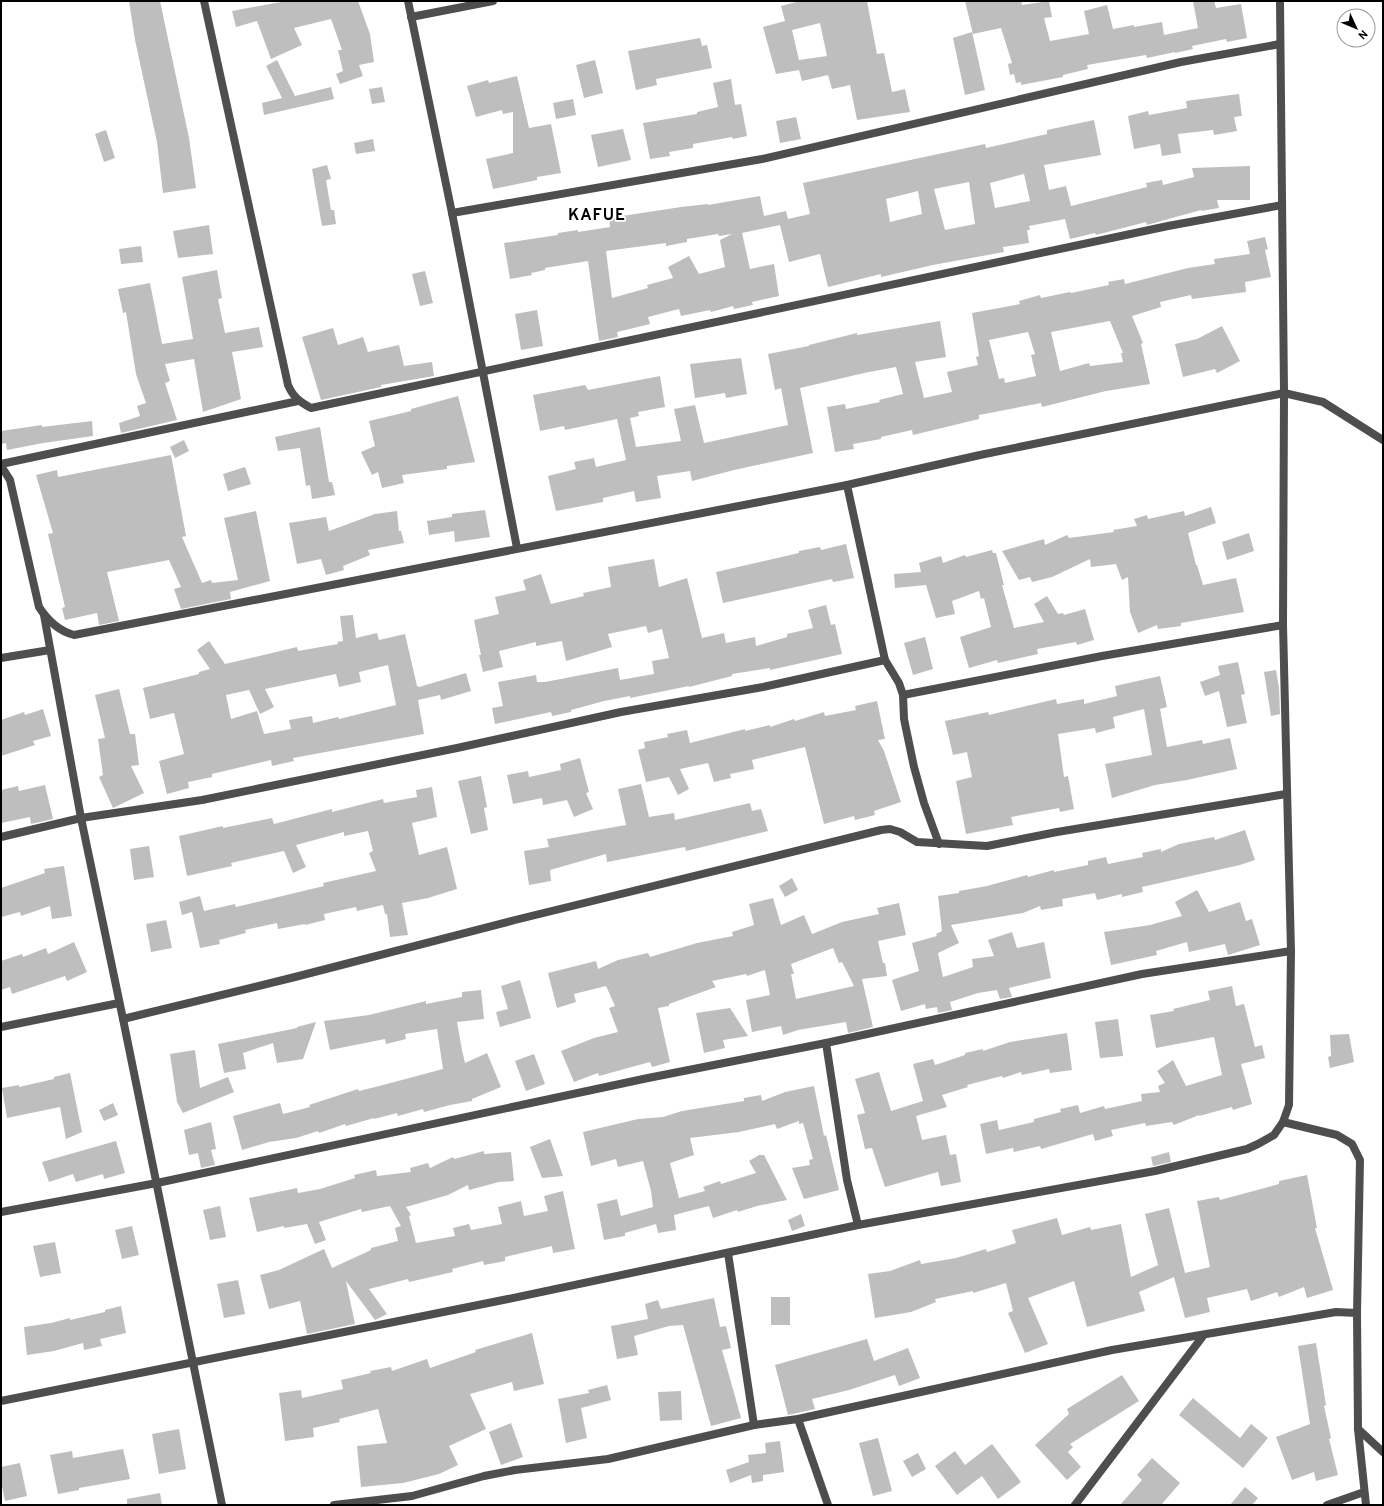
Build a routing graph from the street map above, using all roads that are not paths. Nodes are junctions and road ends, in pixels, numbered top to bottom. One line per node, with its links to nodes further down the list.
1 (204, 1): 11 (street)
2 (408, 1): 5 (street)
3 (493, 1): 5 (street)
4 (1280, 1): 6 (street)
5 (411, 17): 8 (street)
6 (1280, 44): 7 (street); 8 (street)
7 (1282, 205): 9 (street); 10 (street)
8 (452, 213): 9 (street)
9 (482, 371): 11 (street); 15 (street)
10 (1284, 393): 12 (street); 14 (street); 17 (street)
11 (298, 401): 13 (street)
12 (1383, 440)
13 (1, 465): 16 (street)
14 (847, 485): 15 (street); 20 (street)
15 (517, 548): 16 (street)
16 (44, 614): 18 (street)
17 (1283, 625): 21 (street); 22 (street)
18 (50, 650): 19 (street); 23 (street)
19 (1, 658)
20 (885, 660): 21 (street); 23 (street)
21 (903, 695): 25 (street)
22 (1286, 794): 25 (street); 26 (street)
23 (81, 818): 24 (street); 27 (street)
24 (1, 837)
25 (939, 844): 28 (street)
26 (1290, 951): 30 (street); 31 (street)
27 (119, 1003): 28 (street); 29 (street)
28 (123, 1019): 32 (street)
29 (1, 1027)
30 (826, 1043): 32 (street); 34 (street)
31 (1283, 1122): 34 (street); 36 (street)
32 (157, 1183): 33 (street); 38 (street)
33 (1, 1212)
34 (858, 1225): 35 (street)
35 (728, 1253): 38 (street); 41 (street)
36 (1357, 1312): 37 (street); 42 (street)
37 (1203, 1336): 40 (street); 50 (street)
38 (194, 1363): 39 (street); 46 (street)
39 (1, 1401)
40 (798, 1419): 41 (street); 49 (street)
41 (754, 1425): 45 (street)
42 (1358, 1430): 43 (street); 44 (street)
43 (1383, 1452)
44 (1364, 1492): 51 (street); 52 (street)
45 (412, 1496): 47 (street); 48 (street)
46 (222, 1505)
47 (334, 1505)
48 (414, 1505)
49 (828, 1505)
50 (1075, 1505)
51 (1327, 1505)
52 (1366, 1505)

